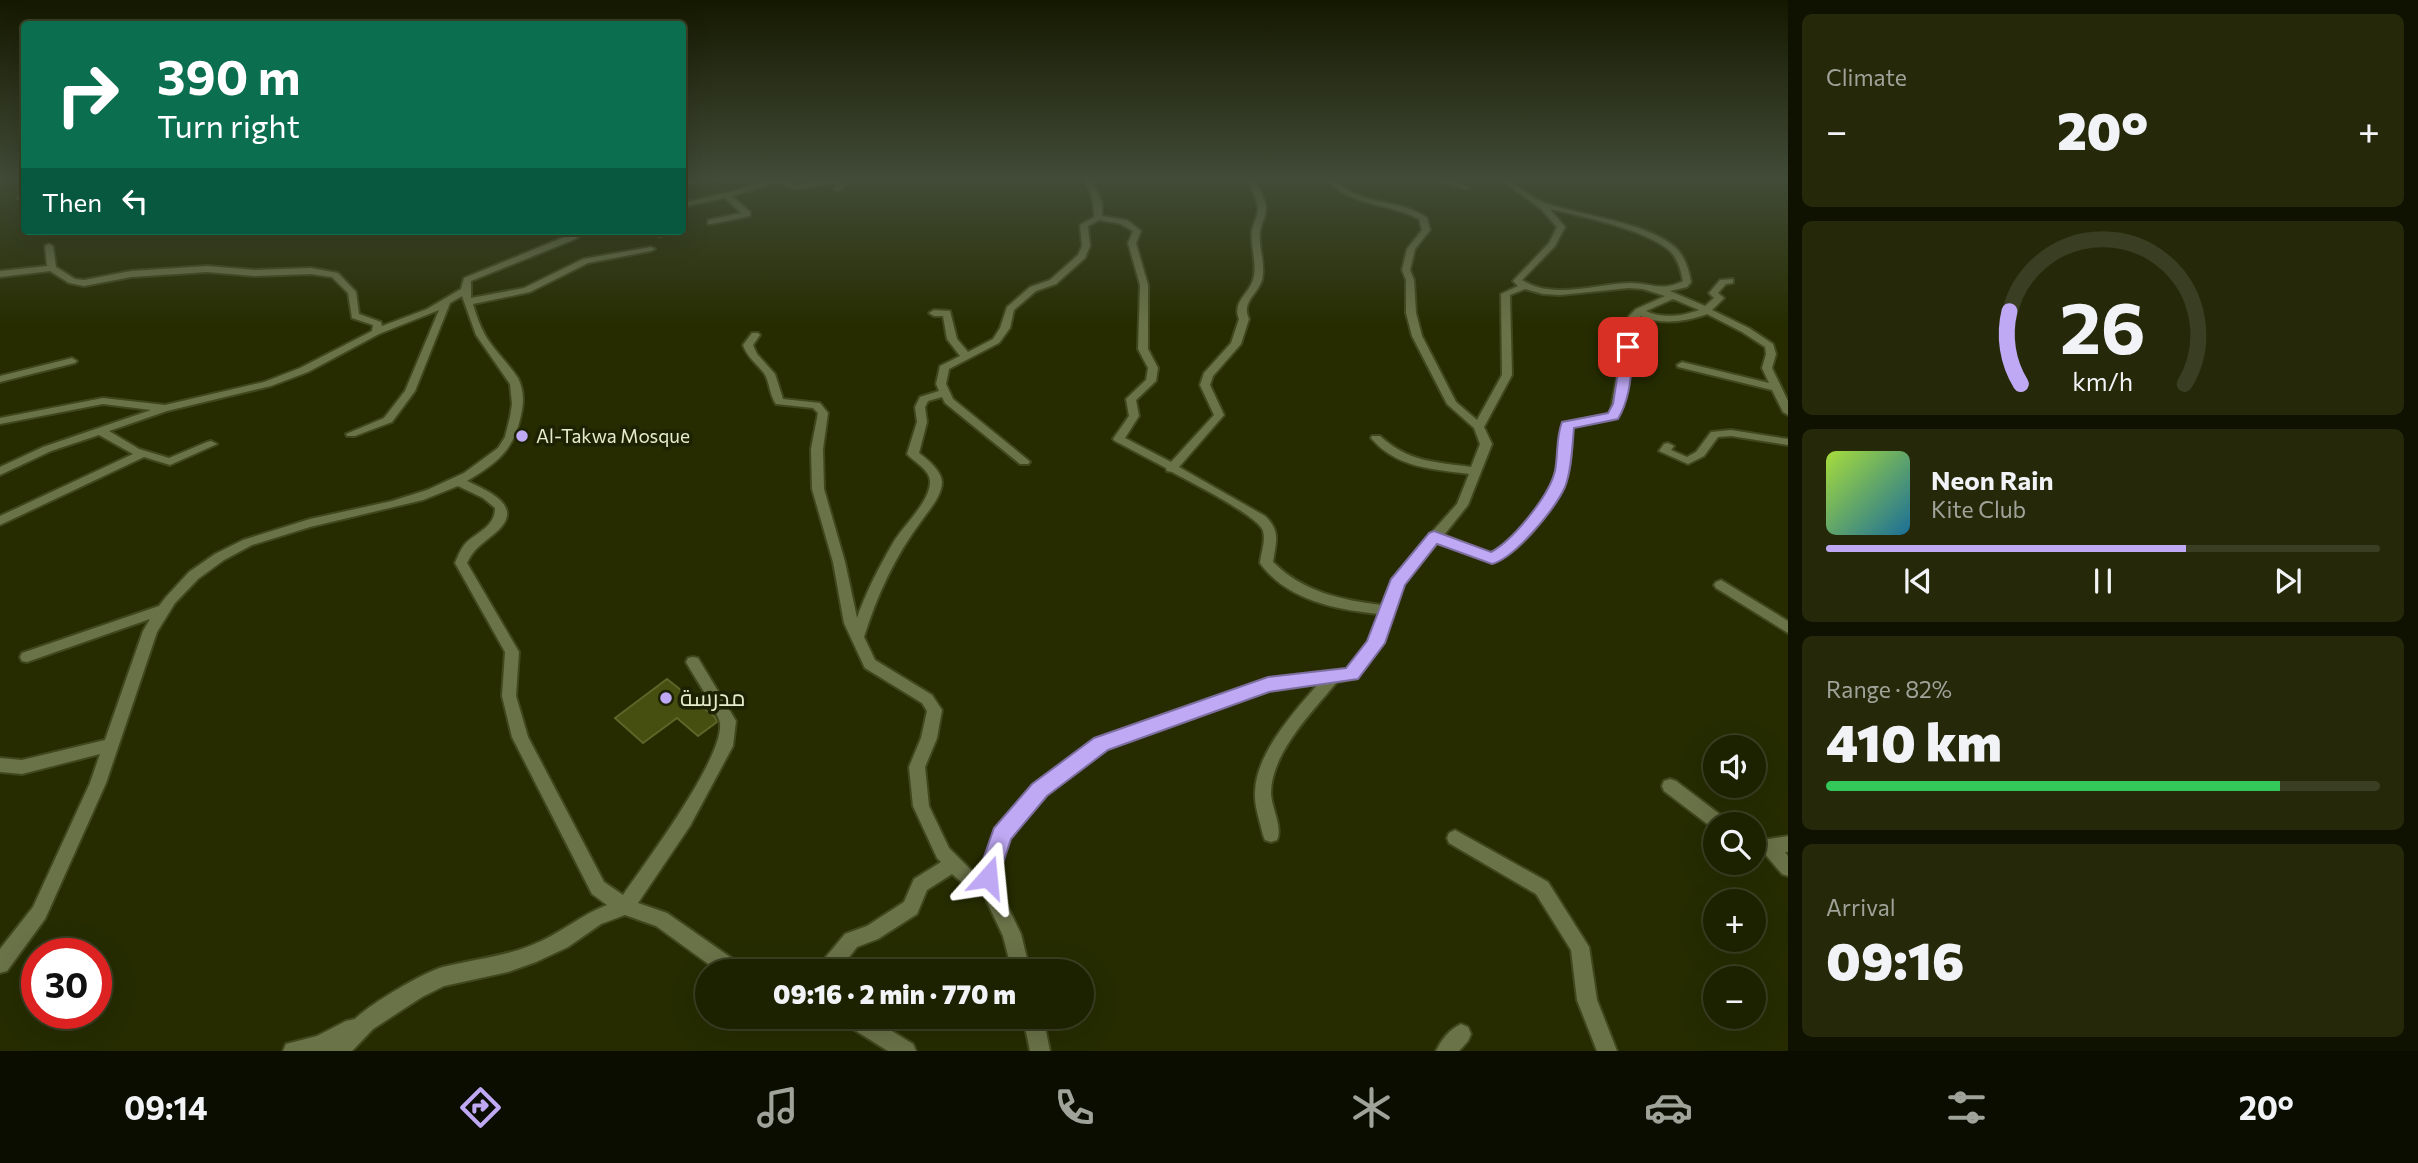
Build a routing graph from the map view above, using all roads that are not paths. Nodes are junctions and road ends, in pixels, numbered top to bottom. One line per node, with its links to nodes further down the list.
1 (1084, 227): 22 (street)
2 (1134, 227): 41 (street)
3 (1257, 227): 41 (street)
4 (1425, 227): 32 (street)
5 (1560, 227): 13 (street)
6 (1622, 227): 14 (street)
7 (575, 235): 15 (street)
8 (49, 246): 10 (street)
9 (651, 249): 15 (street)
10 (52, 268): 11 (street); 20 (street)
11 (0, 274)
12 (1730, 281): 18 (street)
13 (1523, 287): 14 (street); 32 (street)
14 (1665, 293): 17 (street); 18 (street)
15 (466, 296): 16 (street); 44 (street)
16 (446, 303): 20 (street); 34 (street)
17 (1639, 311): 18 (street); 46 (street)
18 (1705, 312): 26 (street)
19 (934, 313): 22 (street)
20 (376, 332): 29 (street)
21 (755, 335): 51 (street)
22 (965, 355): 28 (street)
23 (72, 361): 25 (street)
24 (1682, 365): 26 (street)
25 (0, 379)
26 (1774, 384): 27 (street); 30 (street)
27 (1788, 387)
28 (944, 392): 40 (street); 51 (street)
29 (165, 408): 31 (street); 33 (street)
30 (1788, 412)
31 (0, 421)
32 (1479, 427): 43 (street)
33 (102, 432): 39 (street); 42 (street)
34 (351, 433)
35 (1376, 438): 43 (street)
36 (1788, 442): 38 (street)
37 (211, 444): 39 (street)
38 (1668, 446)
39 (142, 454): 45 (street)
40 (1024, 462)
41 (1171, 469): 48 (street)
42 (0, 471)
43 (1475, 471): 46 (street)
44 (460, 482): 49 (street); 67 (street)
45 (0, 521)
46 (1434, 536): 48 (street)
47 (1721, 586): 50 (street)
48 (1387, 610): 54 (street)
49 (160, 611): 52 (street); 55 (street)
50 (1788, 628)
51 (857, 637): 64 (street)
52 (27, 657)
53 (693, 662): 67 (street)
54 (1332, 677): 59 (street); 66 (street)
55 (111, 745): 56 (street); 71 (street)
56 (0, 765)
57 (1670, 786): 58 (street)
58 (1704, 812)
59 (1271, 835)
60 (1455, 838): 81 (street)
61 (1788, 844): 62 (street)
62 (1766, 846)
63 (1766, 851): 65 (street)
64 (954, 863): 66 (street); 69 (street)
65 (1788, 868)
66 (988, 877): 70 (street)
67 (625, 906): 68 (street); 72 (street)
68 (716, 959)
69 (836, 959)
70 (1018, 959)
71 (0, 964)
72 (366, 1022): 76 (street); 77 (street)
73 (871, 1029): 78 (street)
74 (1035, 1029): 79 (street)
75 (1461, 1034): 80 (street)
76 (293, 1051)
77 (338, 1051)
78 (906, 1051)
79 (1040, 1051)
80 (1446, 1051)
81 (1607, 1051)

